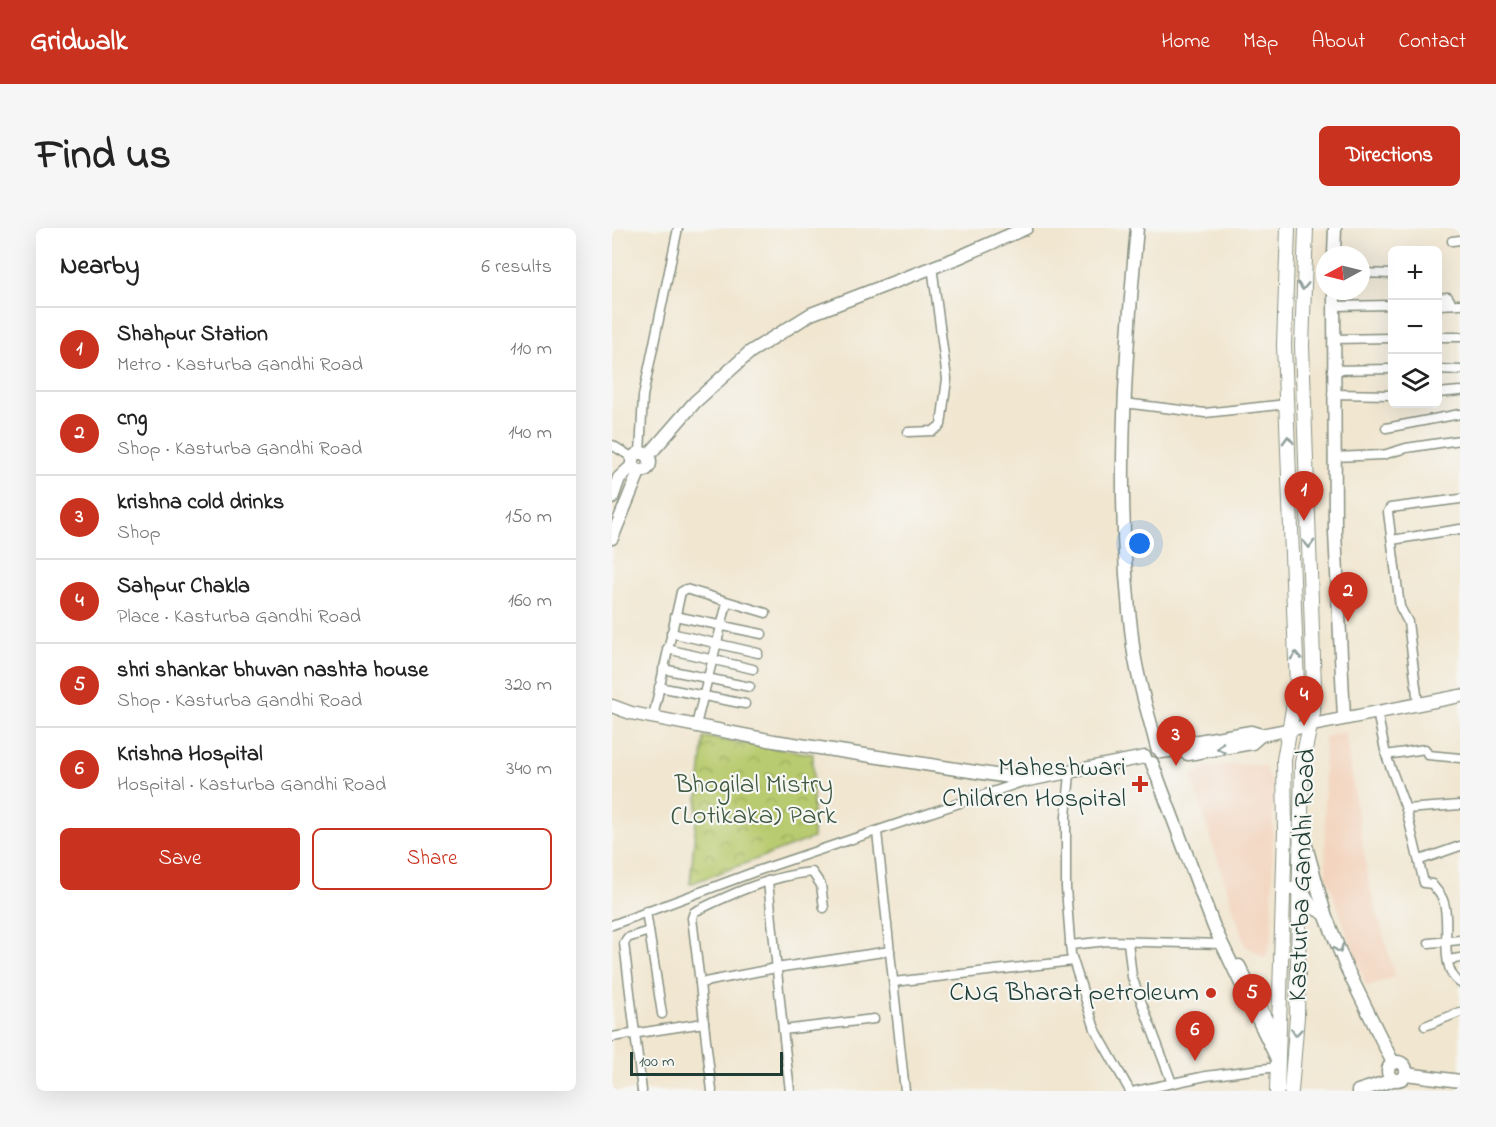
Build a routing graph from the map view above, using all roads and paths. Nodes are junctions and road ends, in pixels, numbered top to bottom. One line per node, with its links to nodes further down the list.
1 (678, 228): 37 (street)
2 (1026, 228): 9 (street)
3 (1130, 228): 69 (street)
4 (1137, 228): 29 (street)
5 (1288, 228): 30 (main road, Kasturba Gandhi Road)
6 (1306, 228): 66 (main road, Kasturba Gandhi Road, one-way to 66)
7 (1335, 228): 8 (street)
8 (1334, 246)
9 (932, 266): 33 (street); 37 (street)
10 (1370, 273): 11 (street)
11 (1388, 274)
12 (1442, 298): 14 (street)
13 (1333, 300): 16 (street)
14 (1456, 304)
15 (1388, 305): 16 (street)
16 (1333, 306): 20 (street)
17 (1442, 337): 18 (street)
18 (1460, 337)
19 (1388, 338): 20 (street)
20 (1333, 339): 23 (street)
21 (1388, 369): 23 (street)
22 (1442, 369): 24 (street)
23 (1332, 370): 27 (street)
24 (1460, 370)
25 (1460, 391): 26 (street)
26 (1442, 393)
27 (1332, 394): 28 (street); 36 (street)
28 (1388, 395)
29 (1124, 403): 30 (street); 69 (street)
30 (1287, 404): 68 (main road, Kasturba Gandhi Road, one-way to 30)
31 (1460, 414): 32 (street)
32 (1386, 428)
33 (908, 432)
34 (1460, 440): 36 (street)
35 (612, 445): 37 (street)
36 (1333, 457): 65 (street)
37 (638, 461): 38 (street); 41 (street)
38 (612, 498)
39 (1460, 499): 42 (street)
40 (1460, 529): 42 (street)
41 (612, 538)
42 (1392, 540): 60 (street)
43 (727, 603): 44 (street); 45 (street); 46 (street)
44 (766, 613)
45 (675, 616): 46 (street); 47 (street)
46 (722, 626): 48 (street); 49 (street)
47 (671, 633): 49 (street); 50 (street)
48 (762, 634)
49 (717, 643): 51 (street); 52 (street)
50 (667, 649): 52 (street); 53 (street)
51 (758, 653)
52 (713, 660): 54 (street); 55 (street)
53 (663, 669): 55 (street); 56 (street)
54 (753, 669)
55 (708, 679): 57 (street); 58 (street)
56 (659, 687): 58 (street); 64 (street)
57 (750, 687)
58 (704, 696): 61 (street); 67 (street)
59 (1460, 696): 60 (street)
60 (1418, 703): 63 (street)
61 (745, 704)
62 (612, 706): 64 (street)
63 (1377, 712): 65 (street); 70 (street)
64 (653, 717): 67 (street)
65 (1344, 718): 66 (street)
66 (1310, 725): 68 (street); 77 (main road, Kasturba Gandhi Road)
67 (696, 726): 73 (street)
68 (1291, 729): 69 (street); 81 (main road, Kasturba Gandhi Road)
69 (1154, 755): 72 (street); 92 (street); 110 (street)
70 (1386, 755): 71 (street); 75 (street)
71 (1460, 758)
72 (1070, 774): 73 (street); 93 (street)
73 (1028, 780): 76 (street)
74 (1460, 805): 75 (street)
75 (1406, 809): 79 (street)
76 (877, 832): 84 (street); 94 (street)
77 (1302, 833): 82 (main road, Kasturba Gandhi Road); 85 (street)
78 (1460, 846): 79 (street)
79 (1420, 860): 89 (street)
80 (768, 881): 83 (street); 98 (street); 101 (street)
81 (1283, 888): 82 (street); 110 (main road, Kasturba Gandhi Road)
82 (1300, 890): 85 (street); 124 (main road, Kasturba Gandhi Road, one-way to 124)
83 (824, 908)
84 (646, 911): 86 (street); 87 (street)
85 (1324, 914): 112 (street, one-way to 112)
86 (612, 925)
87 (649, 931): 103 (street); 108 (street)
88 (1460, 940): 89 (street)
89 (1447, 941): 91 (street); 96 (street)
90 (1128, 942): 92 (street); 93 (street); 116 (street)
91 (1429, 943)
92 (1222, 944): 111 (street)
93 (1070, 945): 97 (street)
94 (890, 951): 98 (street); 99 (street)
95 (1460, 958): 96 (street)
96 (1448, 960): 100 (street)
97 (1073, 961): 99 (street); 121 (street)
98 (777, 968): 101 (street); 107 (street)
99 (894, 982): 120 (street)
100 (1460, 982)
101 (700, 983): 105 (street)
102 (1460, 1012): 106 (street)
103 (662, 1014)
104 (874, 1019): 107 (street)
105 (704, 1023): 108 (street); 118 (street)
106 (1425, 1026)
107 (783, 1030): 119 (street)
108 (633, 1034): 109 (street); 117 (street)
109 (612, 1037)
110 (1277, 1041): 111 (main road, Kasturba Gandhi Road)
111 (1277, 1063): 116 (street); 123 (main road, Kasturba Gandhi Road)
112 (1393, 1063): 113 (street); 114 (street)
113 (1406, 1074): 114 (street); 115 (street)
114 (1393, 1080): 125 (street)
115 (1460, 1081)
116 (1172, 1083): 122 (street)
117 (642, 1091)
118 (712, 1091)
119 (790, 1091)
120 (906, 1091)
121 (1130, 1091)
122 (1136, 1091)
123 (1277, 1091)
124 (1291, 1091)
125 (1358, 1091)

